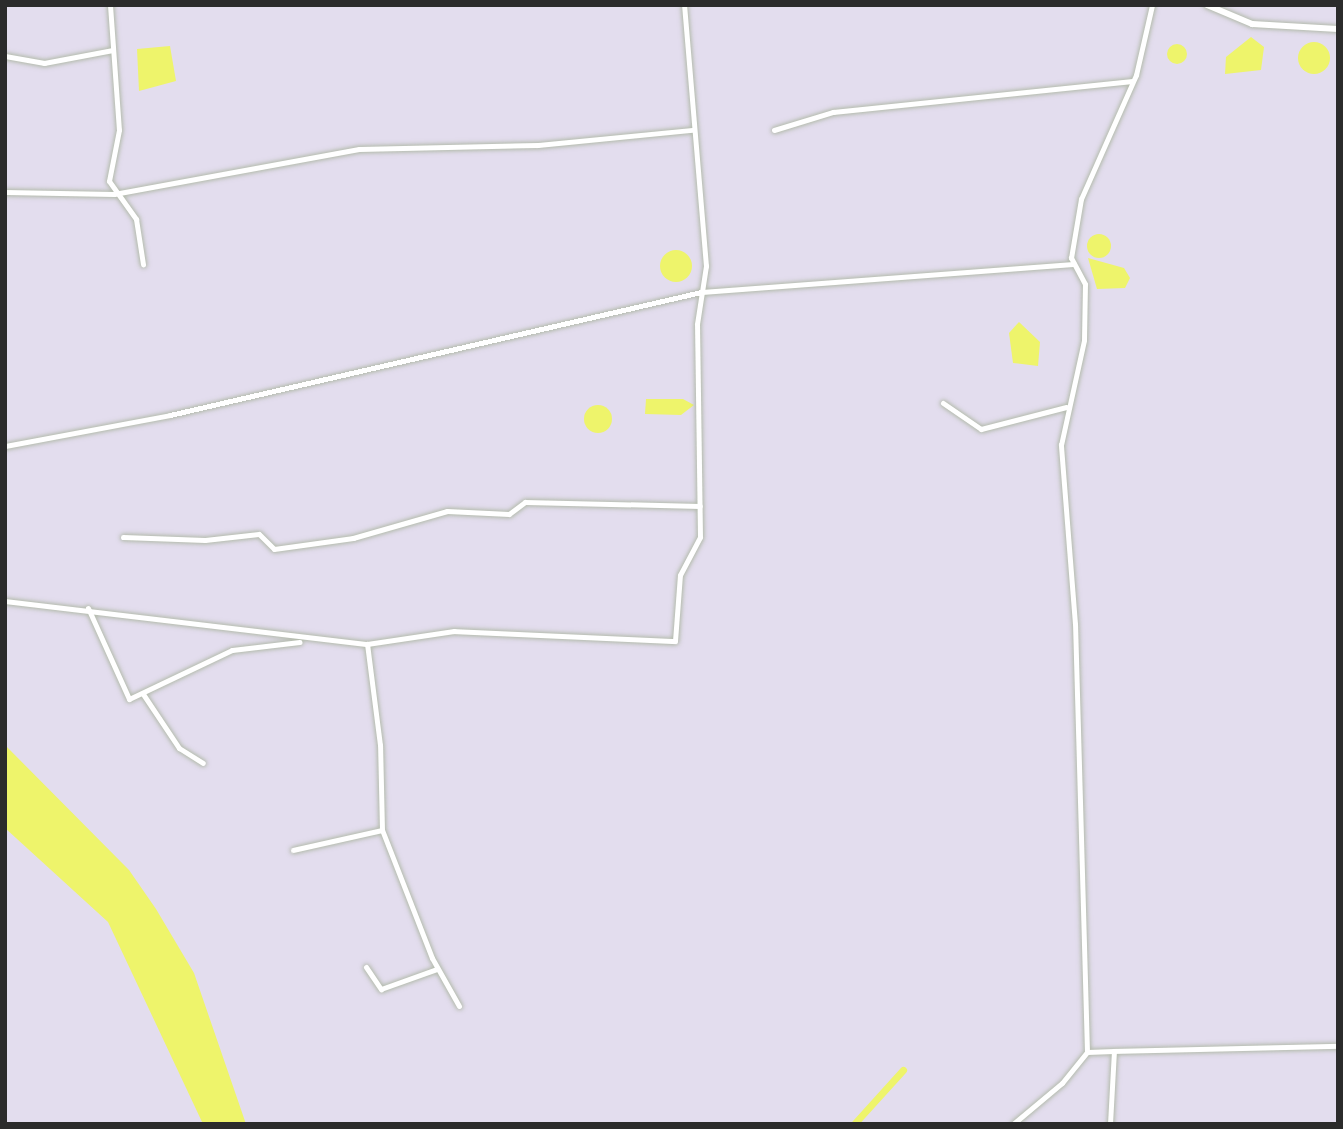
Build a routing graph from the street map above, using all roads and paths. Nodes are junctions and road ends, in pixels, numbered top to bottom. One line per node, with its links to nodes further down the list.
1 (110, 5): 6 (street)
2 (684, 5): 9 (street)
3 (1152, 5): 8 (street)
4 (1207, 5): 5 (street)
5 (1338, 29)
6 (113, 50): 7 (street); 12 (street)
7 (5, 56)
8 (1132, 81): 10 (street); 14 (street)
9 (692, 130): 12 (street); 15 (street)
10 (774, 130)
11 (5, 192): 12 (street)
12 (114, 194): 13 (street)
13 (143, 264)
14 (1074, 264): 15 (street); 17 (street)
15 (701, 292): 18 (street); 19 (street)
16 (943, 403): 17 (street)
17 (1066, 407): 34 (street)
18 (5, 446)
19 (700, 506): 20 (street); 24 (street)
20 (123, 537)
21 (5, 601): 22 (street)
22 (88, 608): 23 (street); 25 (street)
23 (312, 640): 24 (street); 25 (street)
24 (367, 644): 27 (street)
25 (142, 694): 26 (street)
26 (203, 763)
27 (382, 830): 28 (street); 30 (street)
28 (293, 850)
29 (366, 967): 30 (street)
30 (437, 969): 31 (street)
31 (459, 1006)
32 (1338, 1046): 33 (street)
33 (1114, 1051): 34 (street); 36 (street)
34 (1087, 1052): 35 (street)
35 (1014, 1123)
36 (1111, 1124)

